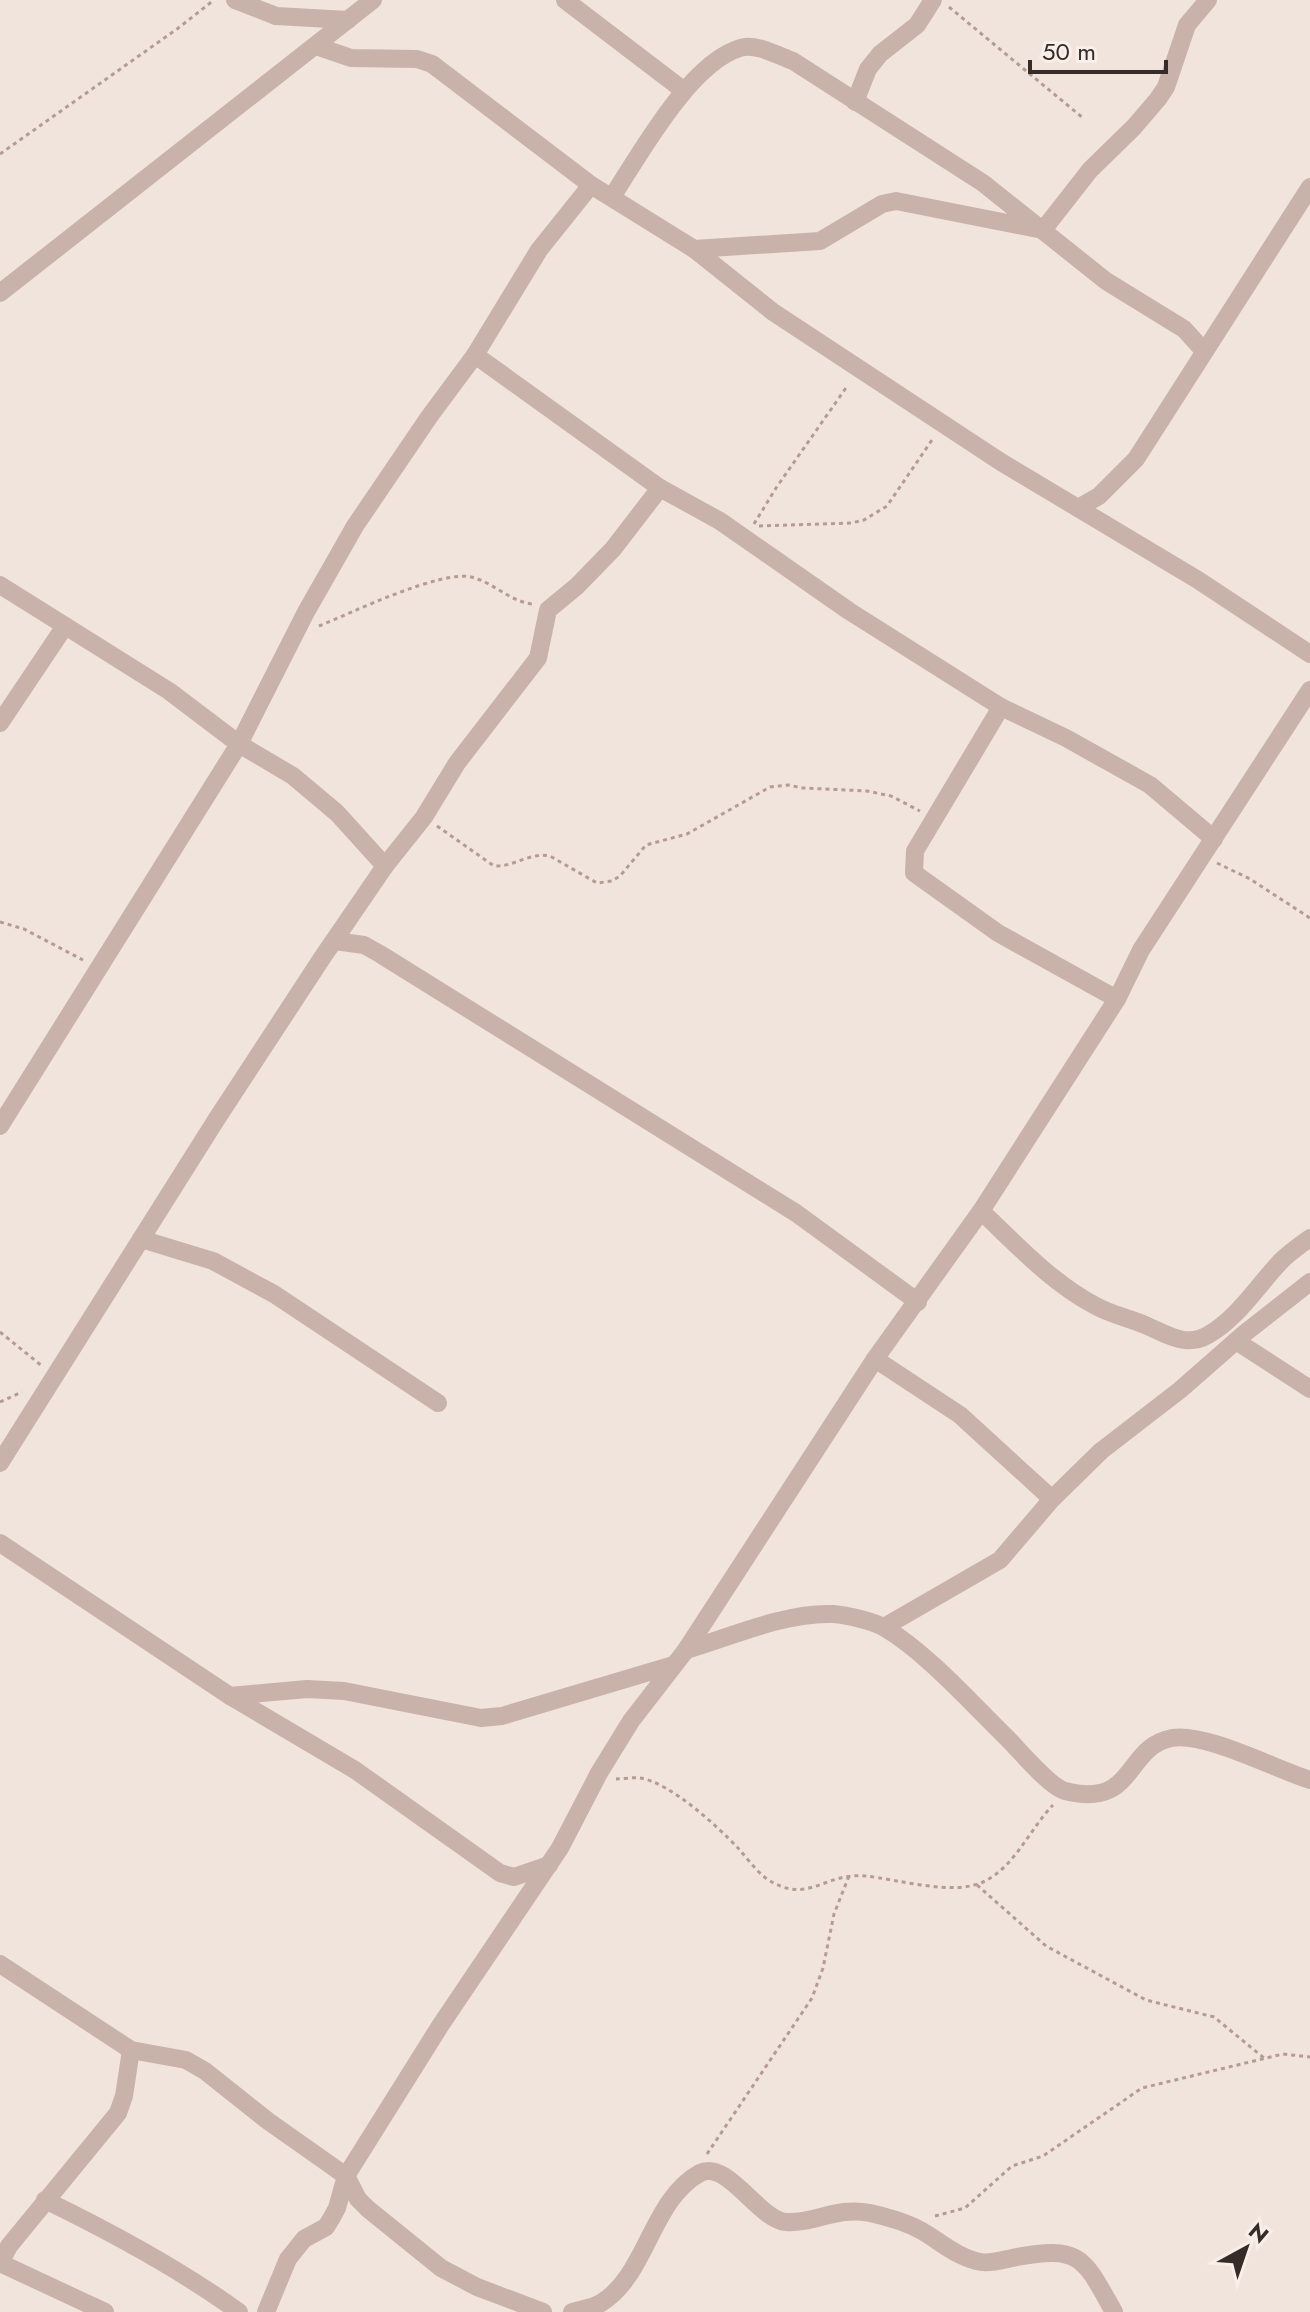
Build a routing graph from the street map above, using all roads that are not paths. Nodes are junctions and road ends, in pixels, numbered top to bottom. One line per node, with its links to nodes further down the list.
1 (235, 0): 6 (street)
2 (373, 0): 6 (street)
3 (565, 0): 8 (street)
4 (933, 0): 9 (street)
5 (1208, 0): 13 (street)
6 (348, 20): 7 (street)
7 (316, 46): 10 (street); 15 (street)
8 (683, 90): 9 (street); 12 (street)
9 (855, 102): 13 (street)
10 (591, 185): 12 (street); 17 (street)
11 (1310, 187): 16 (street)
12 (612, 197): 14 (street)
13 (1043, 230): 14 (street); 16 (street)
14 (694, 249): 19 (street)
15 (0, 293)
16 (1204, 351): 19 (street)
17 (475, 355): 18 (street); 27 (street)
18 (660, 488): 25 (street); 29 (street)
19 (1078, 508): 22 (street)
20 (0, 585): 21 (street)
21 (65, 626): 26 (street); 27 (street)
22 (1307, 653): 23 (street)
23 (1310, 670)
24 (1309, 687): 28 (street)
25 (1001, 707): 28 (street); 33 (street)
26 (0, 723)
27 (239, 744): 29 (street); 34 (street)
28 (1214, 839): 33 (street)
29 (385, 866): 30 (street)
30 (355, 911): 31 (street); 32 (street)
31 (335, 941): 32 (street); 37 (street)
32 (364, 945): 39 (street)
33 (1117, 999): 35 (street)
34 (0, 1126)
35 (981, 1211): 36 (street); 39 (street)
36 (1310, 1238)
37 (141, 1239): 43 (street); 44 (street)
38 (1310, 1282): 40 (street)
39 (918, 1302): 41 (street)
40 (1236, 1341): 42 (street); 45 (street)
41 (875, 1359): 45 (street); 48 (street)
42 (1310, 1389)
43 (438, 1403)
44 (0, 1463)
45 (1052, 1499): 47 (street)
46 (0, 1543): 49 (street)
47 (884, 1627): 48 (street); 50 (street)
48 (680, 1658): 49 (street); 51 (street)
49 (230, 1696): 51 (street)
50 (1310, 1780)
51 (549, 1865): 54 (street)
52 (0, 1964): 53 (street)
53 (131, 2050): 54 (street); 55 (street)
54 (346, 2176): 60 (street); 61 (street)
55 (45, 2200): 56 (street); 59 (street)
56 (6, 2238): 57 (street)
57 (0, 2263): 58 (street)
58 (105, 2312)
59 (239, 2312)
60 (266, 2312)
61 (543, 2312)
62 (572, 2312): 63 (street)
63 (1114, 2312)

